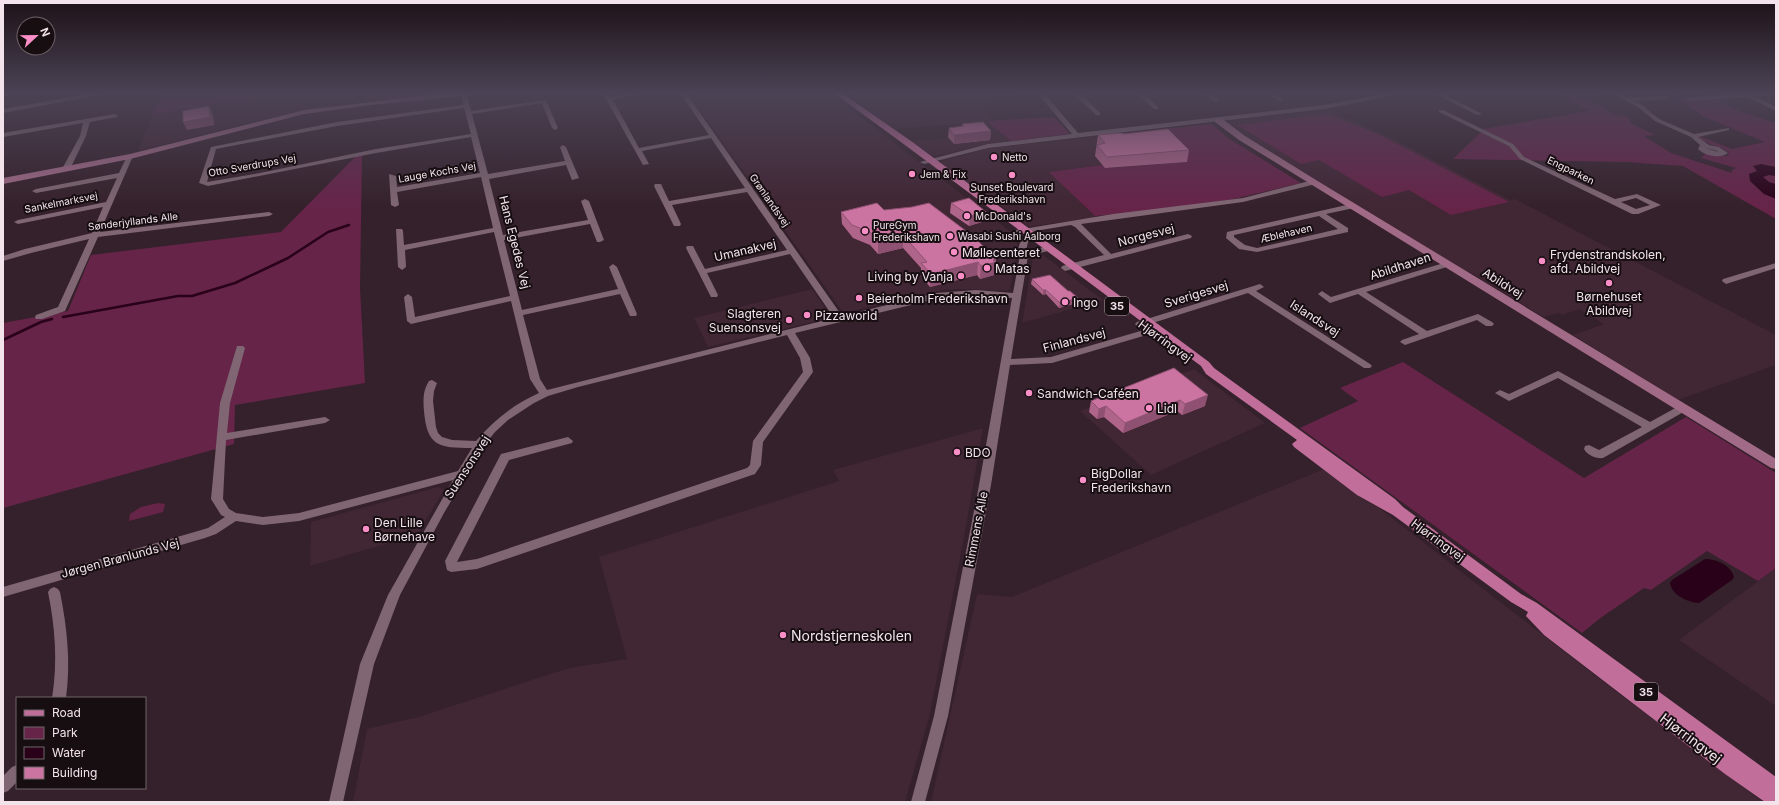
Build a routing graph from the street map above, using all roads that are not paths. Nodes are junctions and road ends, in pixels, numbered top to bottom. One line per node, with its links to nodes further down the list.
1 (31, 131): 15 (street)
2 (84, 131): 28 (street)
3 (231, 131): 24 (street)
4 (302, 131): 16 (street, Otto Sverdrups Vej)
5 (473, 131): 16 (street, Hans Egedes Vej)
6 (627, 131): 23 (street)
7 (709, 131): 17 (street, Grønlandsvej)
8 (887, 131): 25 (main road, Hjørringvej / 35)
9 (1072, 131): 18 (street)
10 (1125, 131): 18 (street)
11 (1232, 131): 34 (street, Abildvej)
12 (1482, 131): 40 (street, Engparken)
13 (1681, 131): 19 (street)
14 (1719, 131): 19 (street)
15 (5, 135): 20 (street)
16 (474, 135): 31 (street, Hans Egedes Vej)
17 (713, 136): 23 (street); 36 (street, Grønlandsvej)
18 (1077, 136): 25 (street)
19 (1693, 136): 21 (street)
20 (3, 144)
21 (1706, 146)
22 (563, 147): 26 (street)
23 (638, 150): 27 (street)
24 (130, 156): 28 (street); 29 (street, Sankelmarksvej)
25 (927, 161): 53 (main road, Hjørringvej / 35)
26 (569, 162): 31 (street, Lauge Kochs Vej); 32 (street)
27 (646, 164)
28 (66, 169): 33 (street)
29 (122, 175): 38 (street, Sankelmarksvej); 41 (street, Sankelmarksvej)
30 (392, 176): 37 (street, Lauge Kochs Vej)
31 (485, 176): 37 (street, Lauge Kochs Vej); 51 (street, Hans Egedes Vej)
32 (575, 178)
33 (3, 181)
34 (1313, 182): 44 (street, Abildvej); 49 (street)
35 (658, 186): 42 (street)
36 (749, 188): 42 (street); 61 (street, Grønlandsvej)
37 (394, 190): 43 (street, Lauge Kochs Vej)
38 (36, 191)
39 (585, 201): 47 (street)
40 (1614, 202)
41 (109, 204): 48 (street, Sankelmarksvej); 54 (street, Sankelmarksvej)
42 (667, 204): 50 (street)
43 (395, 205)
44 (1352, 206): 45 (street, Æblehaven); 65 (street, Abildvej)
45 (1320, 213): 45 (street, Æblehaven)
46 (269, 214): 54 (street, Sønderjyllands Alle)
47 (593, 220): 56 (street); 57 (street)
48 (18, 222)
49 (1072, 222): 53 (street); 63 (street, Norgesvej)
50 (677, 224)
51 (498, 229): 56 (street, Hans Egedes Vej); 58 (street)
52 (398, 231): 58 (street)
53 (1025, 234): 60 (main road, Hjørringvej / 35); 62 (street, Rimmens Alle)
54 (95, 235): 64 (street, Sønderjyllands Alle); 83 (street, Sankelmarksvej)
55 (1188, 236): 63 (street, Norgesvej)
56 (500, 238): 80 (street, Hans Egedes Vej)
57 (600, 240)
58 (400, 248): 67 (street)
59 (690, 248): 70 (street, Umanakvej)
60 (1045, 249): 62 (street); 69 (main road, Hjørringvej / 35)
61 (793, 251): 70 (street, Umanakvej); 84 (street, Grønlandsvej)
62 (1024, 255): 78 (street, Rimmens Alle)
63 (1110, 257): 69 (street, Norgesvej)
64 (3, 259)
65 (1447, 264): 75 (street, Abildhaven); 96 (street, Abildvej)
66 (1776, 265): 71 (street)
67 (402, 267)
68 (613, 267): 74 (street)
69 (1069, 267): 86 (main road, Hjørringvej / 35)
70 (702, 272): 77 (street, Umanakvej)
71 (1726, 281)
72 (1260, 287): 73 (street, Sverigesvej)
73 (1249, 290): 86 (street, Sverigesvej); 92 (street, Islandsvej)
74 (623, 291): 81 (street); 82 (street)
75 (1361, 292): 76 (street, Abildhaven); 88 (street, Abildhaven)
76 (1322, 294)
77 (714, 295)
78 (1018, 296): 84 (street, Suensonsvej); 91 (street, Rimmens Alle)
79 (408, 297): 80 (street)
80 (515, 297): 81 (street, Hans Egedes Vej)
81 (519, 313): 95 (street, Hans Egedes Vej)
82 (633, 314)
83 (39, 316)
84 (840, 320): 87 (street, Suensonsvej)
85 (1490, 324): 88 (street)
86 (1145, 326): 91 (street, Finlandsvej); 108 (main road, Hjørringvej / 35)
87 (790, 332): 95 (street, Suensonsvej); 100 (street)
88 (1426, 335): 89 (street)
89 (1405, 342)
90 (240, 348): 99 (street)
91 (1006, 362): 115 (street, Rimmens Alle)
92 (1367, 366)
93 (432, 383): 101 (street)
94 (1500, 393): 98 (street)
95 (545, 394): 101 (street, Suensonsvej)
96 (1683, 408): 98 (street); 103 (street, Abildvej)
97 (325, 420): 99 (street)
98 (1650, 427): 102 (street)
99 (221, 437): 105 (street)
100 (568, 441)
101 (479, 445): 104 (street, Suensonsvej)
102 (1589, 449)
103 (1776, 465)
104 (462, 474): 105 (street); 114 (street, Suensonsvej)
105 (234, 517): 106 (street, Jørgen Brønlunds Vej)
106 (3, 592)
107 (54, 592): 109 (street)
108 (1516, 598): 112 (main road, Hjørringvej / 35); 113 (main road, Hjørringvej / 35)
109 (59, 697)
110 (16, 773): 111 (street)
111 (3, 786)
112 (1776, 788)
113 (1776, 798)
114 (336, 802)
115 (918, 802)

